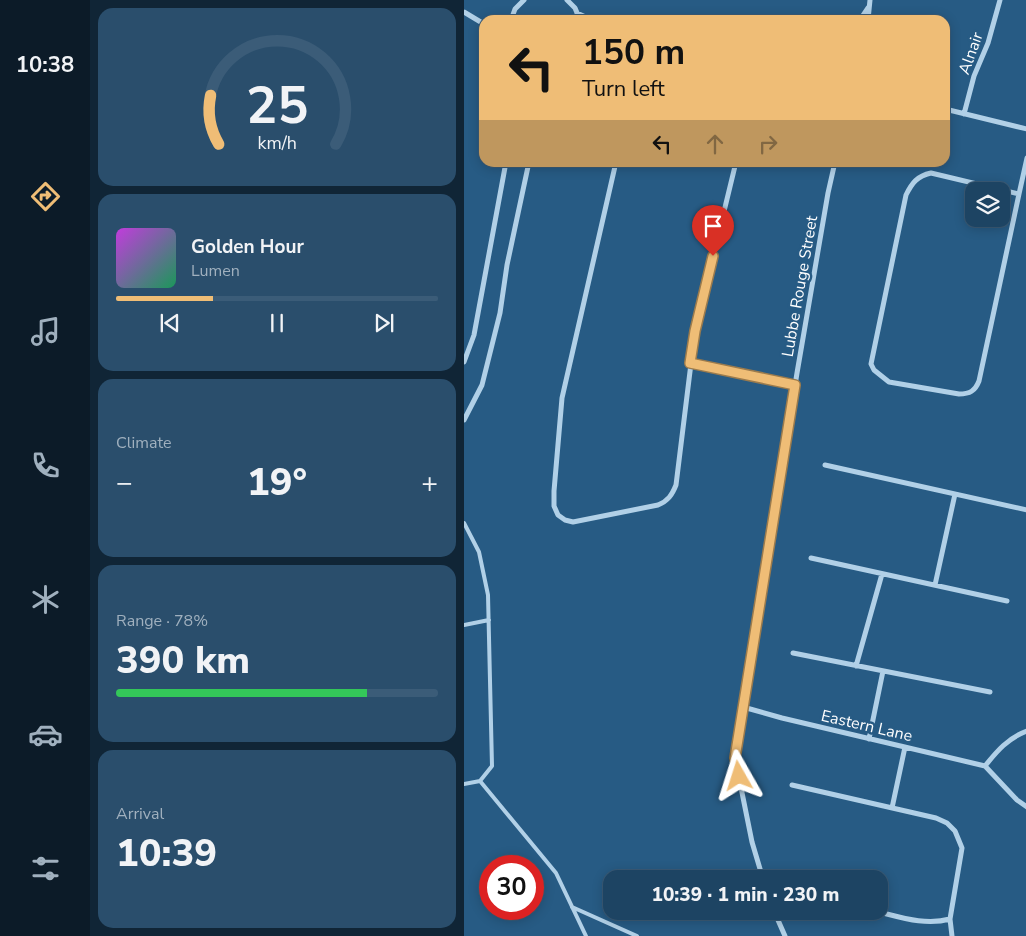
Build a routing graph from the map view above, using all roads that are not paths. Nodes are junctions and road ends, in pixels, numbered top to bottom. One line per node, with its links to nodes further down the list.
1 (520, 0): 8 (street)
2 (568, 0): 7 (street)
3 (870, 0): 5 (street)
4 (1000, 0): 15 (street, Alnair)
5 (869, 7): 11 (street); 12 (street)
6 (464, 12): 13 (street)
7 (577, 12): 9 (street); 10 (street)
8 (513, 15)
9 (578, 15)
10 (583, 15)
11 (863, 15)
12 (868, 15)
13 (479, 21)
14 (950, 110): 15 (street)
15 (964, 114): 16 (street)
16 (1026, 129)
17 (1026, 158): 23 (street)
18 (505, 167): 24 (street)
19 (528, 167): 27 (street)
20 (615, 167): 25 (street)
21 (735, 167): 25 (street)
22 (833, 167): 26 (street, Lubbe Rouge Street)
23 (1019, 194): 23 (street)
24 (464, 362)
25 (690, 363): 26 (street)
26 (795, 385): 42 (street, Lubbe Rouge Street)
27 (464, 420)
28 (825, 465): 29 (street)
29 (955, 494): 30 (street); 34 (street)
30 (1026, 510)
31 (464, 522): 36 (lane)
32 (811, 558): 33 (street)
33 (882, 574): 34 (street); 39 (street)
34 (935, 585): 35 (street)
35 (1007, 601)
36 (489, 620): 37 (lane); 47 (lane)
37 (464, 625)
38 (793, 654): 39 (street)
39 (856, 666): 40 (street)
40 (883, 671): 41 (street); 44 (street)
41 (990, 692)
42 (743, 707): 44 (street, Eastern Lane); 52 (street, Lubbe Rouge Street)
43 (1026, 731): 46 (street)
44 (869, 739): 45 (street, Eastern Lane)
45 (905, 747): 46 (street, Eastern Lane); 51 (street)
46 (985, 766): 50 (street)
47 (480, 780): 48 (lane); 53 (lane)
48 (464, 784)
49 (792, 785): 51 (street)
50 (1026, 807)
51 (892, 808): 55 (street)
52 (760, 870)
53 (572, 907): 57 (lane); 58 (lane)
54 (888, 914): 55 (street)
55 (950, 919): 60 (street)
56 (778, 920): 59 (street)
57 (586, 936)
58 (637, 936)
59 (785, 936)
60 (952, 936)

